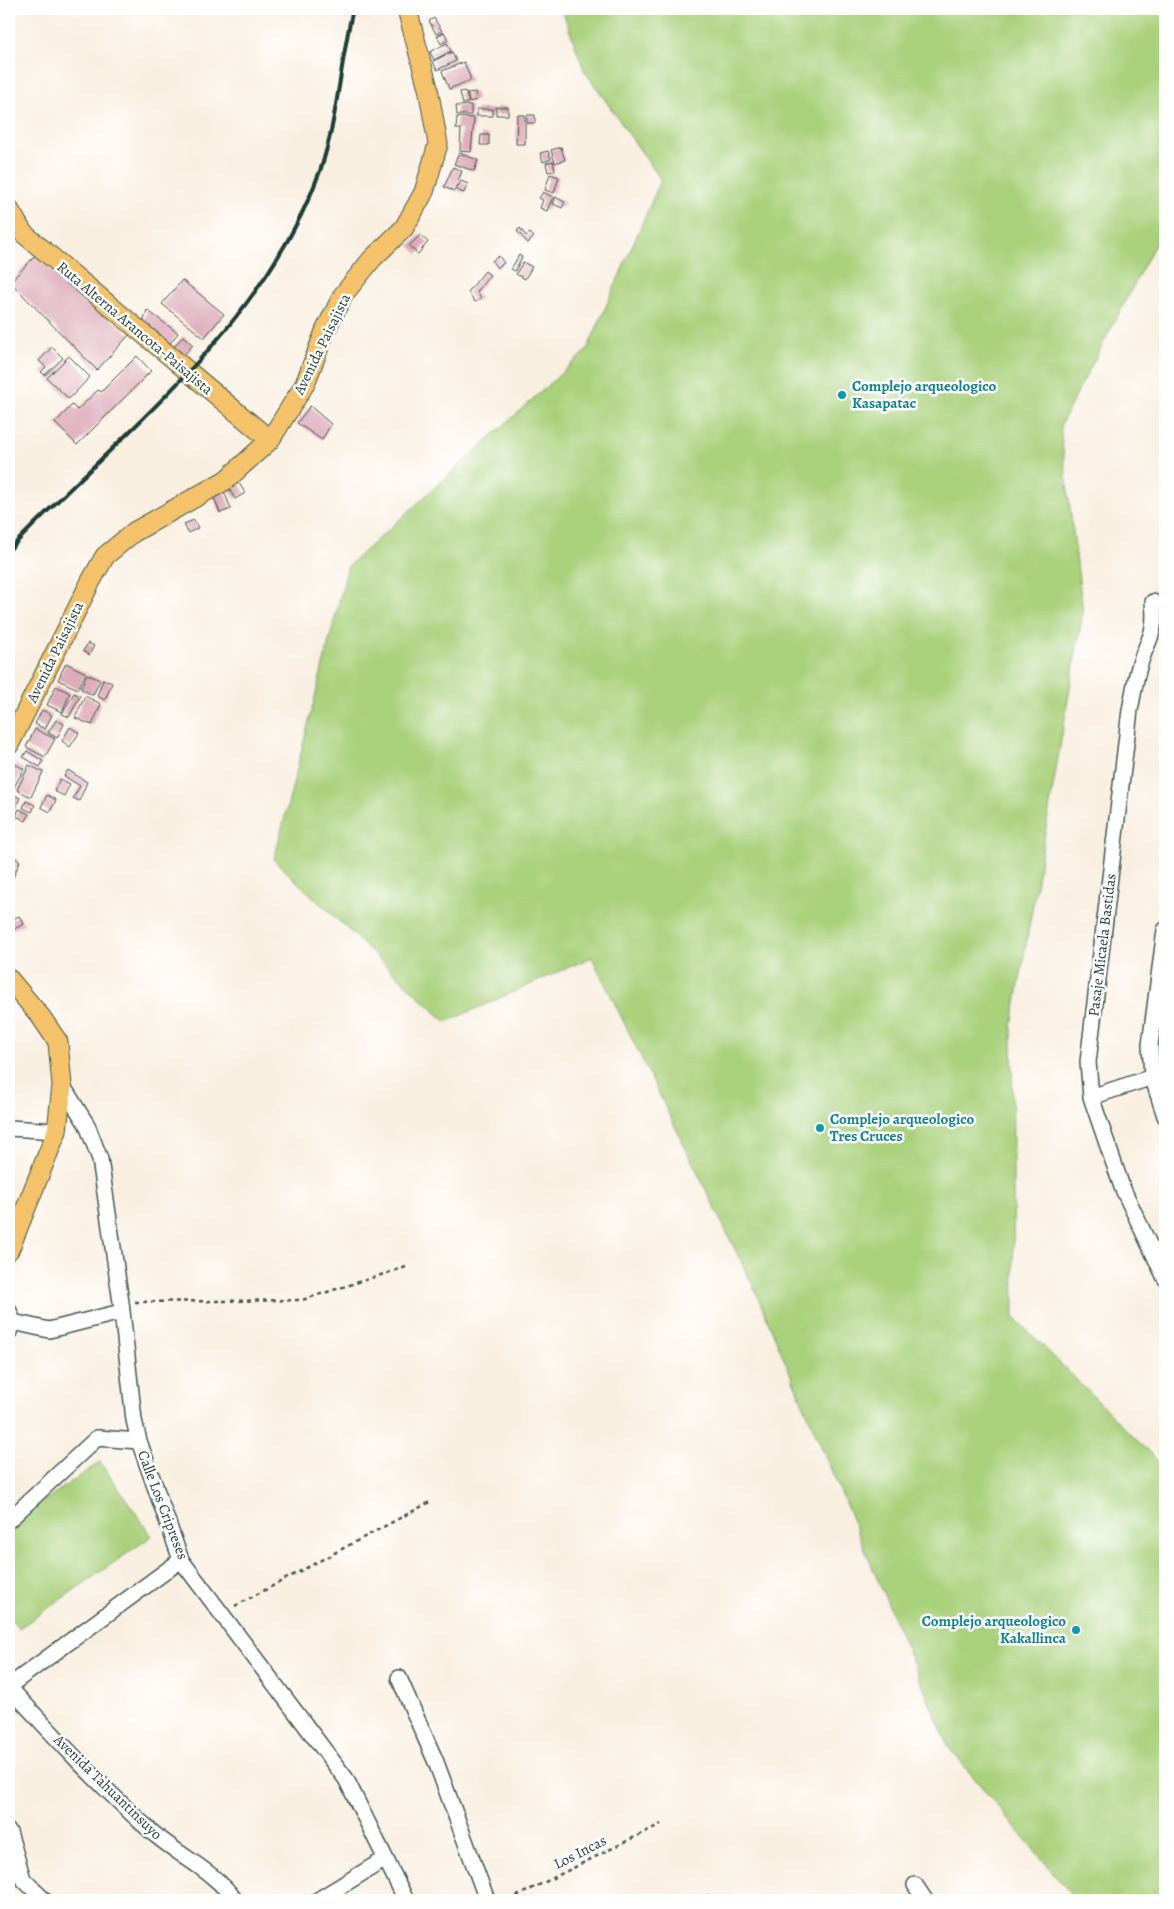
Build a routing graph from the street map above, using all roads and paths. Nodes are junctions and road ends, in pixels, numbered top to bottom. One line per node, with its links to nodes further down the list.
1 (407, 9): 3 (main road, Avenida Paisajista)
2 (9, 209): 3 (main road, Ruta Alterna Arancota-Paisajista)
3 (270, 440): 5 (main road, Avenida Paisajista)
4 (1153, 602): 10 (street, Pasaje Micaela Bastidas)
5 (9, 745)
6 (1165, 930): 8 (street)
7 (9, 979): 9 (main road)
8 (1159, 1074): 10 (street); 11 (street)
9 (62, 1085): 13 (main road); 17 (street, Calle Los Cripreses)
10 (1091, 1097): 16 (street, Pasaje Micaela Bastidas)
11 (1165, 1116)
12 (9, 1128): 13 (street)
13 (57, 1131): 14 (main road)
14 (9, 1250)
15 (406, 1267): 17 (path)
16 (1165, 1278)
17 (121, 1307): 18 (street); 19 (street, Calle Los Cripreses)
18 (10, 1322)
19 (139, 1441): 21 (street); 22 (street, Calle Los Cripreses)
20 (430, 1502): 23 (path)
21 (9, 1520)
22 (182, 1560): 23 (street, Calle Los Cripreses); 25 (street)
23 (223, 1612): 28 (street, Calle Los Cripreses)
24 (399, 1678): 35 (street)
25 (9, 1687): 32 (street, Avenida Tahuantinsuyo)
26 (661, 1824): 36 (path, Los Incas)
27 (9, 1832): 31 (street)
28 (385, 1859): 33 (street); 34 (street, Calle Los Cripreses)
29 (915, 1885): 38 (street)
30 (709, 1895): 37 (path)
31 (44, 1900)
32 (235, 1900)
33 (318, 1900)
34 (406, 1900)
35 (487, 1900)
36 (509, 1900)
37 (698, 1900)
38 (925, 1900)

